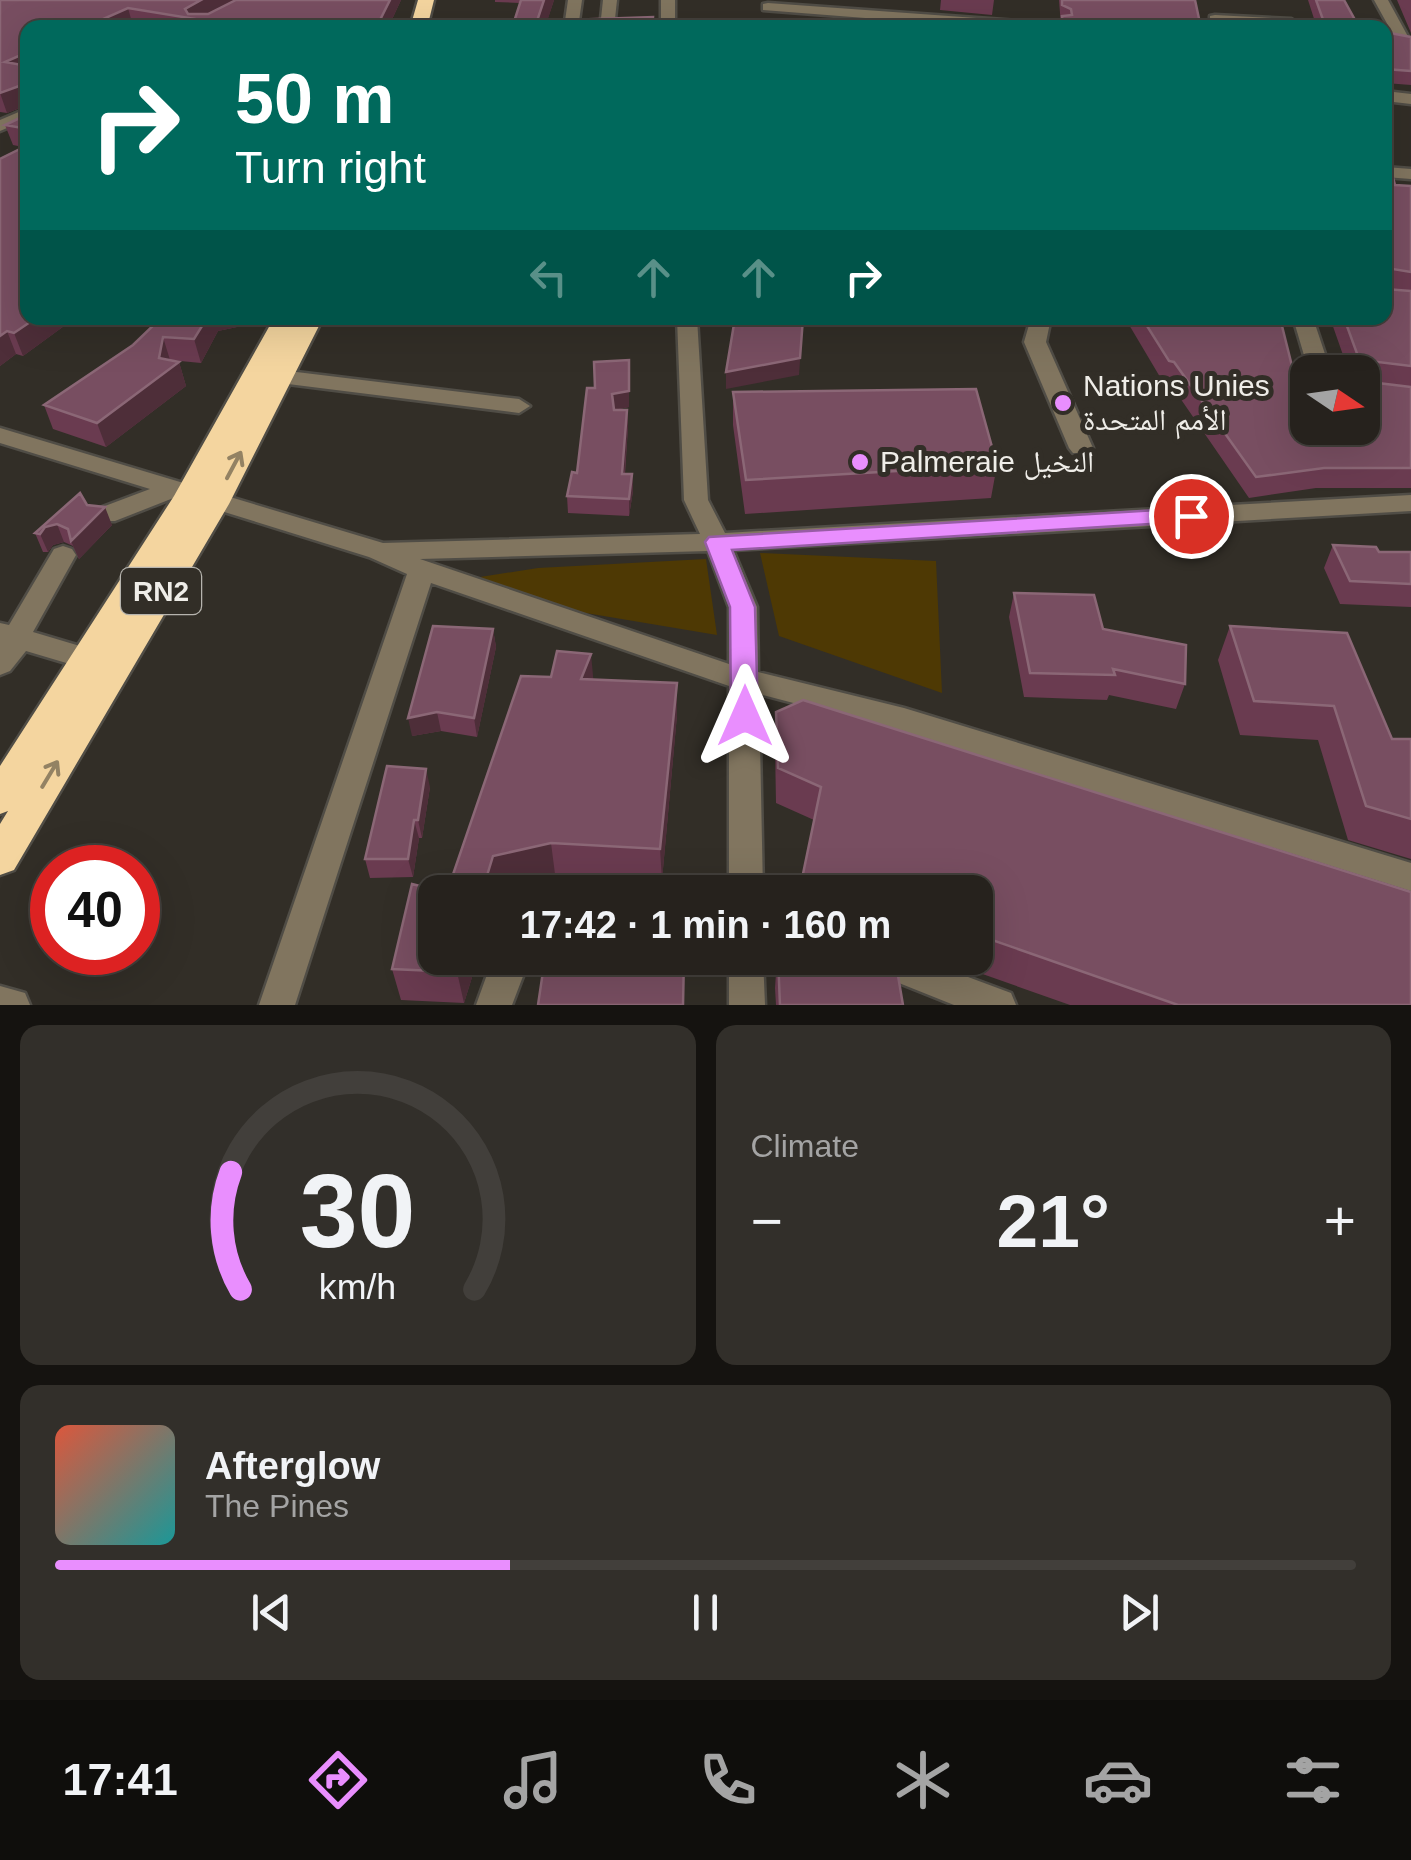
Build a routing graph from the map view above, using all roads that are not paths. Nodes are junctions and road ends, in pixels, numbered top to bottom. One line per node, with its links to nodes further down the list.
1 (1381, 0): 4 (street)
2 (768, 8): 3 (street)
3 (989, 20)
4 (1408, 44)
5 (282, 325): 15 (highway, RN2)
6 (307, 325): 11 (highway, RN2)
7 (687, 325): 18 (street)
8 (1040, 325): 14 (street)
9 (1305, 325): 10 (street)
10 (1315, 355)
11 (280, 377): 12 (street); 15 (highway, RN2, one-way to 11)
12 (519, 406)
13 (0, 435): 15 (street)
14 (1080, 448)
15 (191, 497): 17 (street); 19 (street); 23 (highway, RN2)
16 (1411, 503): 18 (street)
17 (106, 516)
18 (717, 542): 19 (street); 25 (street)
19 (378, 551): 21 (street)
20 (63, 556): 22 (street)
21 (422, 570): 25 (street); 35 (street)
22 (12, 636): 23 (street); 24 (street)
23 (100, 662): 26 (highway, RN2); 27 (highway, RN2, one-way to 23)
24 (0, 664)
25 (744, 680): 28 (street); 29 (street)
26 (0, 798)
27 (0, 858)
28 (746, 875)
29 (1411, 877)
30 (503, 975): 36 (street)
31 (746, 975): 37 (street)
32 (920, 975): 38 (street)
33 (0, 1003): 34 (street)
34 (12, 1005)
35 (277, 1005)
36 (494, 1005)
37 (747, 1005)
38 (998, 1005)

